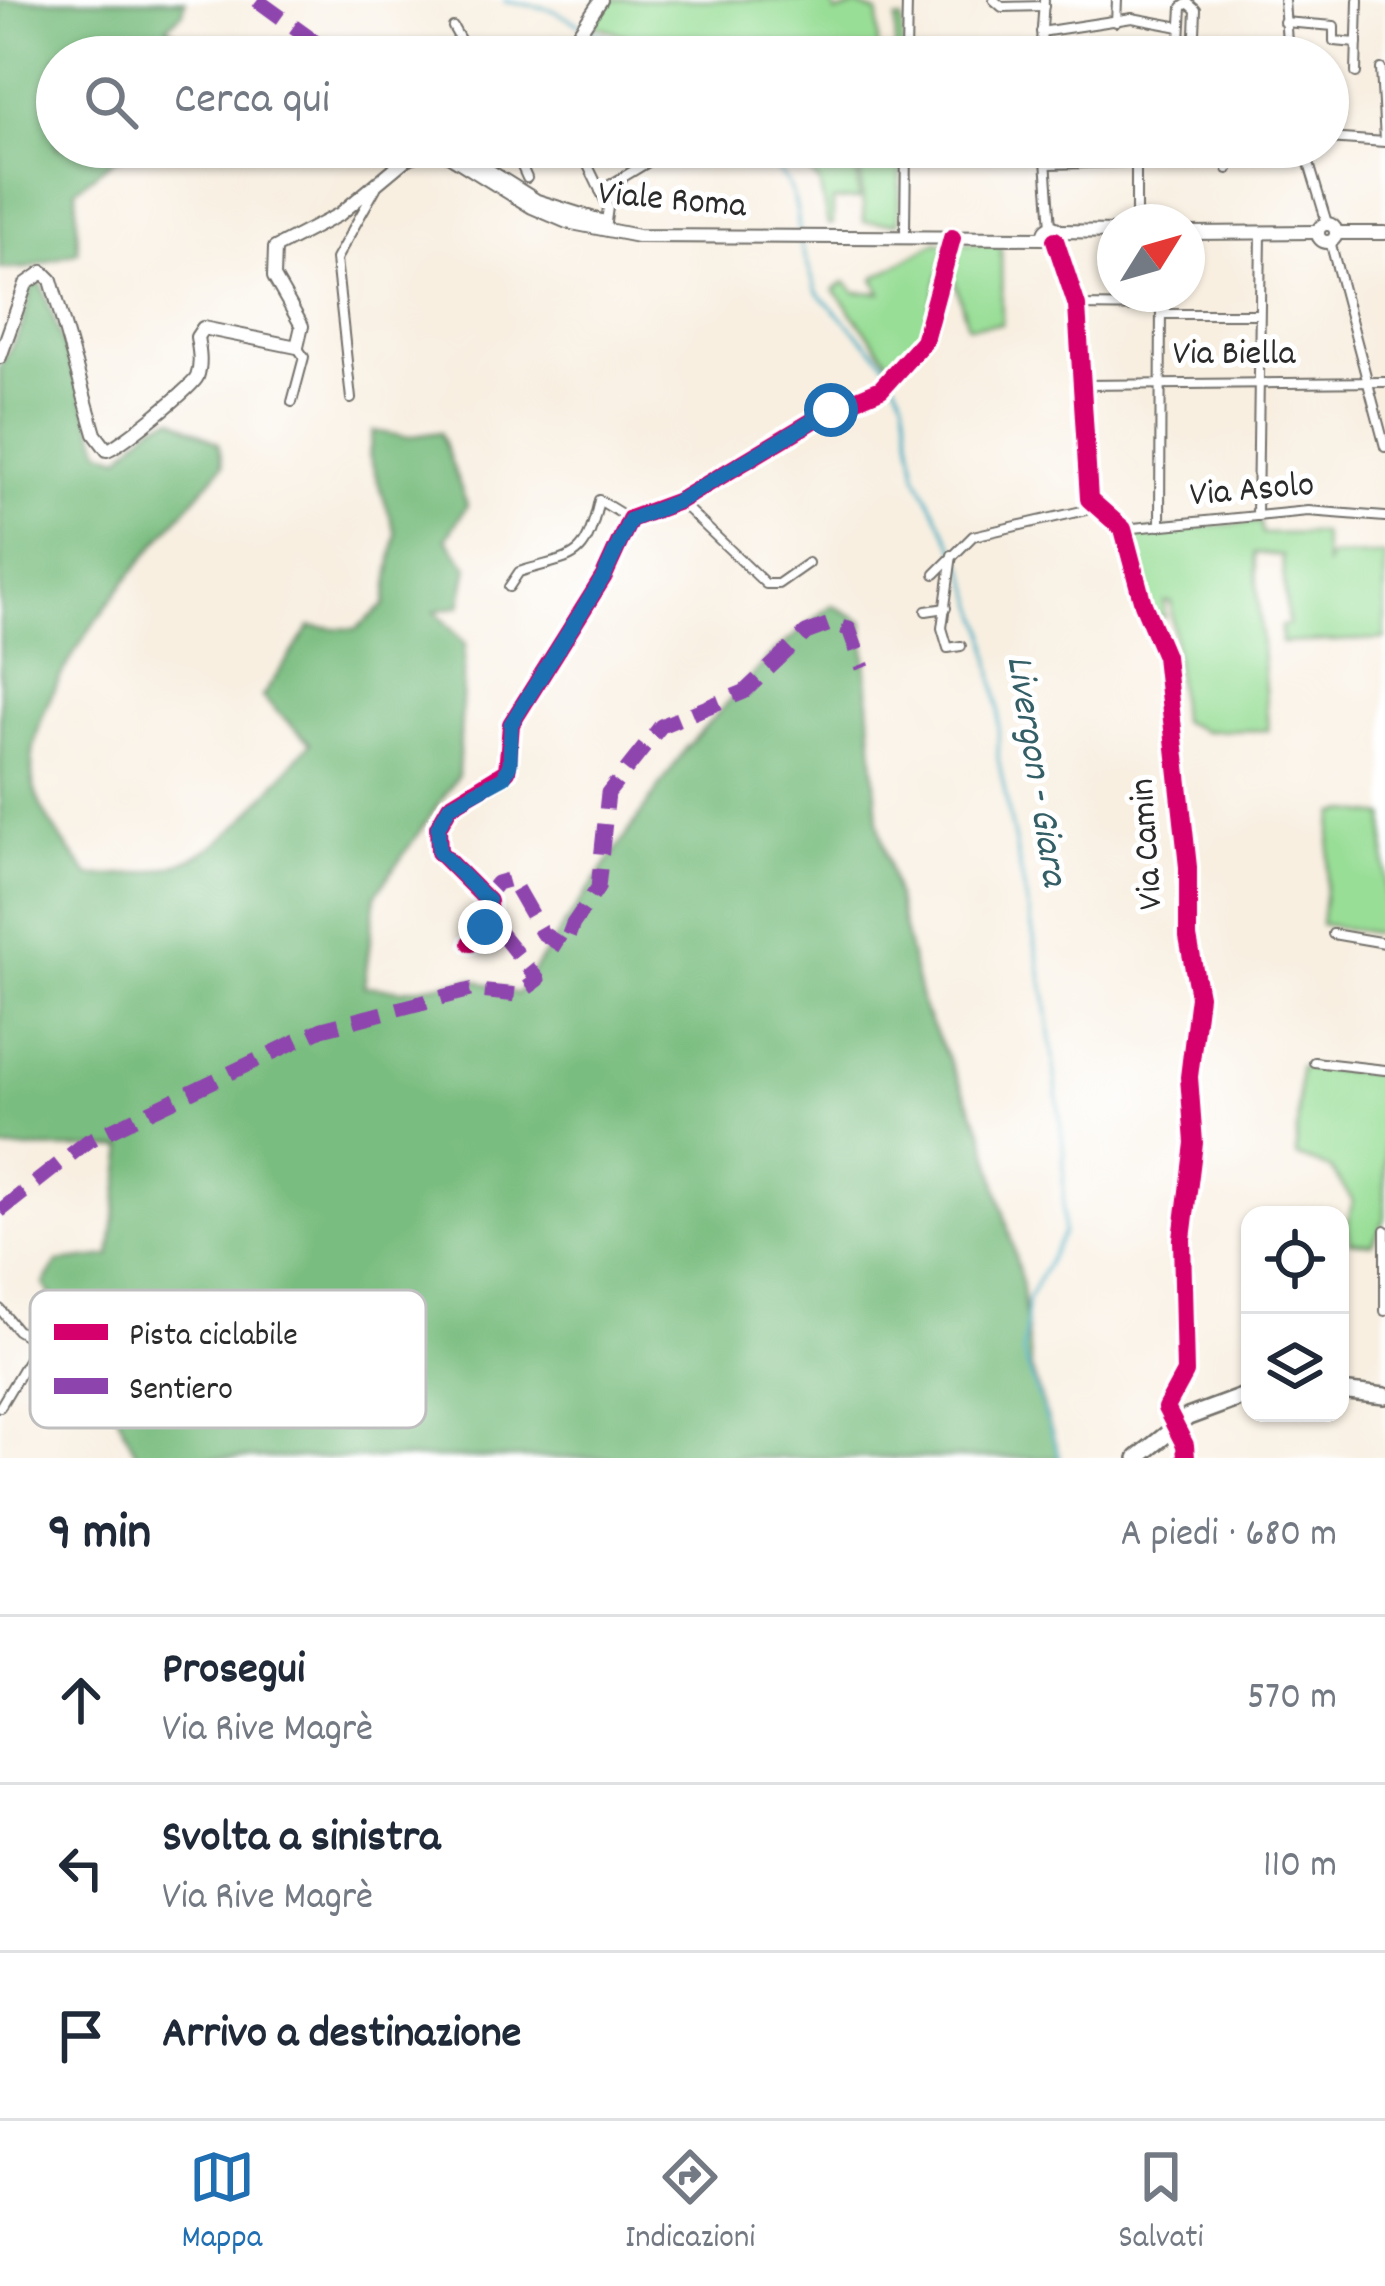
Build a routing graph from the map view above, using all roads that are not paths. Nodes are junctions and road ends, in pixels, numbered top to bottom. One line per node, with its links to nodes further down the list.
1 (602, 0): 14 (main road)
2 (907, 0): 15 (street)
3 (994, 0): 7 (street)
4 (1117, 0): 8 (street)
5 (1284, 0): 9 (street)
6 (1358, 0): 22 (street)
7 (1044, 3): 12 (street)
8 (1120, 22): 11 (street); 12 (street)
9 (1284, 22): 19 (street); 20 (street)
10 (453, 27): 13 (street)
11 (1180, 27): 17 (street); 18 (street)
12 (1041, 32): 16 (street)
13 (458, 36)
14 (577, 36)
15 (906, 36)
16 (1041, 36)
17 (1180, 36)
18 (1195, 36)
19 (1286, 36)
20 (1334, 36)
21 (1349, 42): 22 (street)
22 (1357, 43): 24 (street)
23 (1381, 69): 26 (street)
24 (1356, 73)
25 (1349, 139): 26 (street)
26 (1385, 142)
27 (402, 168): 38 (main road)
28 (463, 168): 50 (main road, Viale Roma)
29 (484, 168): 41 (main road, Viale Roma)
30 (522, 168): 37 (street)
31 (589, 168): 39 (street)
32 (637, 168): 39 (street)
33 (905, 168): 48 (street)
34 (1047, 168): 46 (street)
35 (1135, 168): 40 (street)
36 (1310, 168): 45 (street)
37 (527, 178)
38 (376, 187): 56 (main road); 63 (street)
39 (600, 190): 41 (street)
40 (1136, 204)
41 (606, 223): 50 (main road, Viale Roma)
42 (1261, 231): 44 (main road); 45 (main road); 55 (street)
43 (1097, 232): 46 (main road, Viale Roma)
44 (1205, 232)
45 (1328, 232): 47 (main road); 61 (street)
46 (1052, 233): 49 (main road, Viale Roma); 51 (street)
47 (1385, 233)
48 (905, 234): 49 (main road, Viale Roma); 50 (main road, Viale Roma)
49 (952, 234): 66 (street)
50 (745, 235)
51 (1077, 305): 52 (street); 62 (street)
52 (1097, 306)
53 (1161, 312): 58 (street)
54 (1205, 312): 55 (street)
55 (1258, 314): 60 (street)
56 (297, 347): 57 (main road); 64 (street)
57 (0, 357)
58 (1160, 382): 60 (street, Via Biella); 62 (street, Via Biella); 71 (street)
59 (1385, 382): 61 (street, Via Biella)
60 (1257, 383): 61 (street, Via Biella); 68 (street)
61 (1364, 383): 65 (street)
62 (1082, 385): 67 (street)
63 (352, 399)
64 (292, 402)
65 (1385, 447)
66 (679, 501): 70 (street); 74 (street)
67 (1095, 508): 72 (street); 73 (street)
68 (1257, 516): 69 (street, Via Asolo); 71 (street, Via Asolo)
69 (1385, 517)
70 (630, 520): 76 (street); 81 (street)
71 (1160, 526): 72 (street, Via Asolo)
72 (1123, 529): 96 (street, Via Camin, bridge)
73 (952, 553): 75 (street); 77 (street)
74 (808, 563)
75 (935, 574)
76 (509, 587)
77 (946, 608): 78 (street); 79 (street)
78 (926, 611)
79 (961, 646)
80 (1333, 934): 82 (street)
81 (471, 943)
82 (1385, 943)
83 (1314, 1062): 84 (street)
84 (1385, 1070)
85 (1385, 1230): 86 (street)
86 (1383, 1246): 88 (street)
87 (0, 1309): 89 (street)
88 (1385, 1311)
89 (30, 1337)
90 (30, 1356): 94 (street)
91 (1349, 1392): 92 (highway)
92 (1385, 1396)
93 (1241, 1397): 95 (highway)
94 (0, 1407)
95 (1137, 1458)
96 (1186, 1458)

